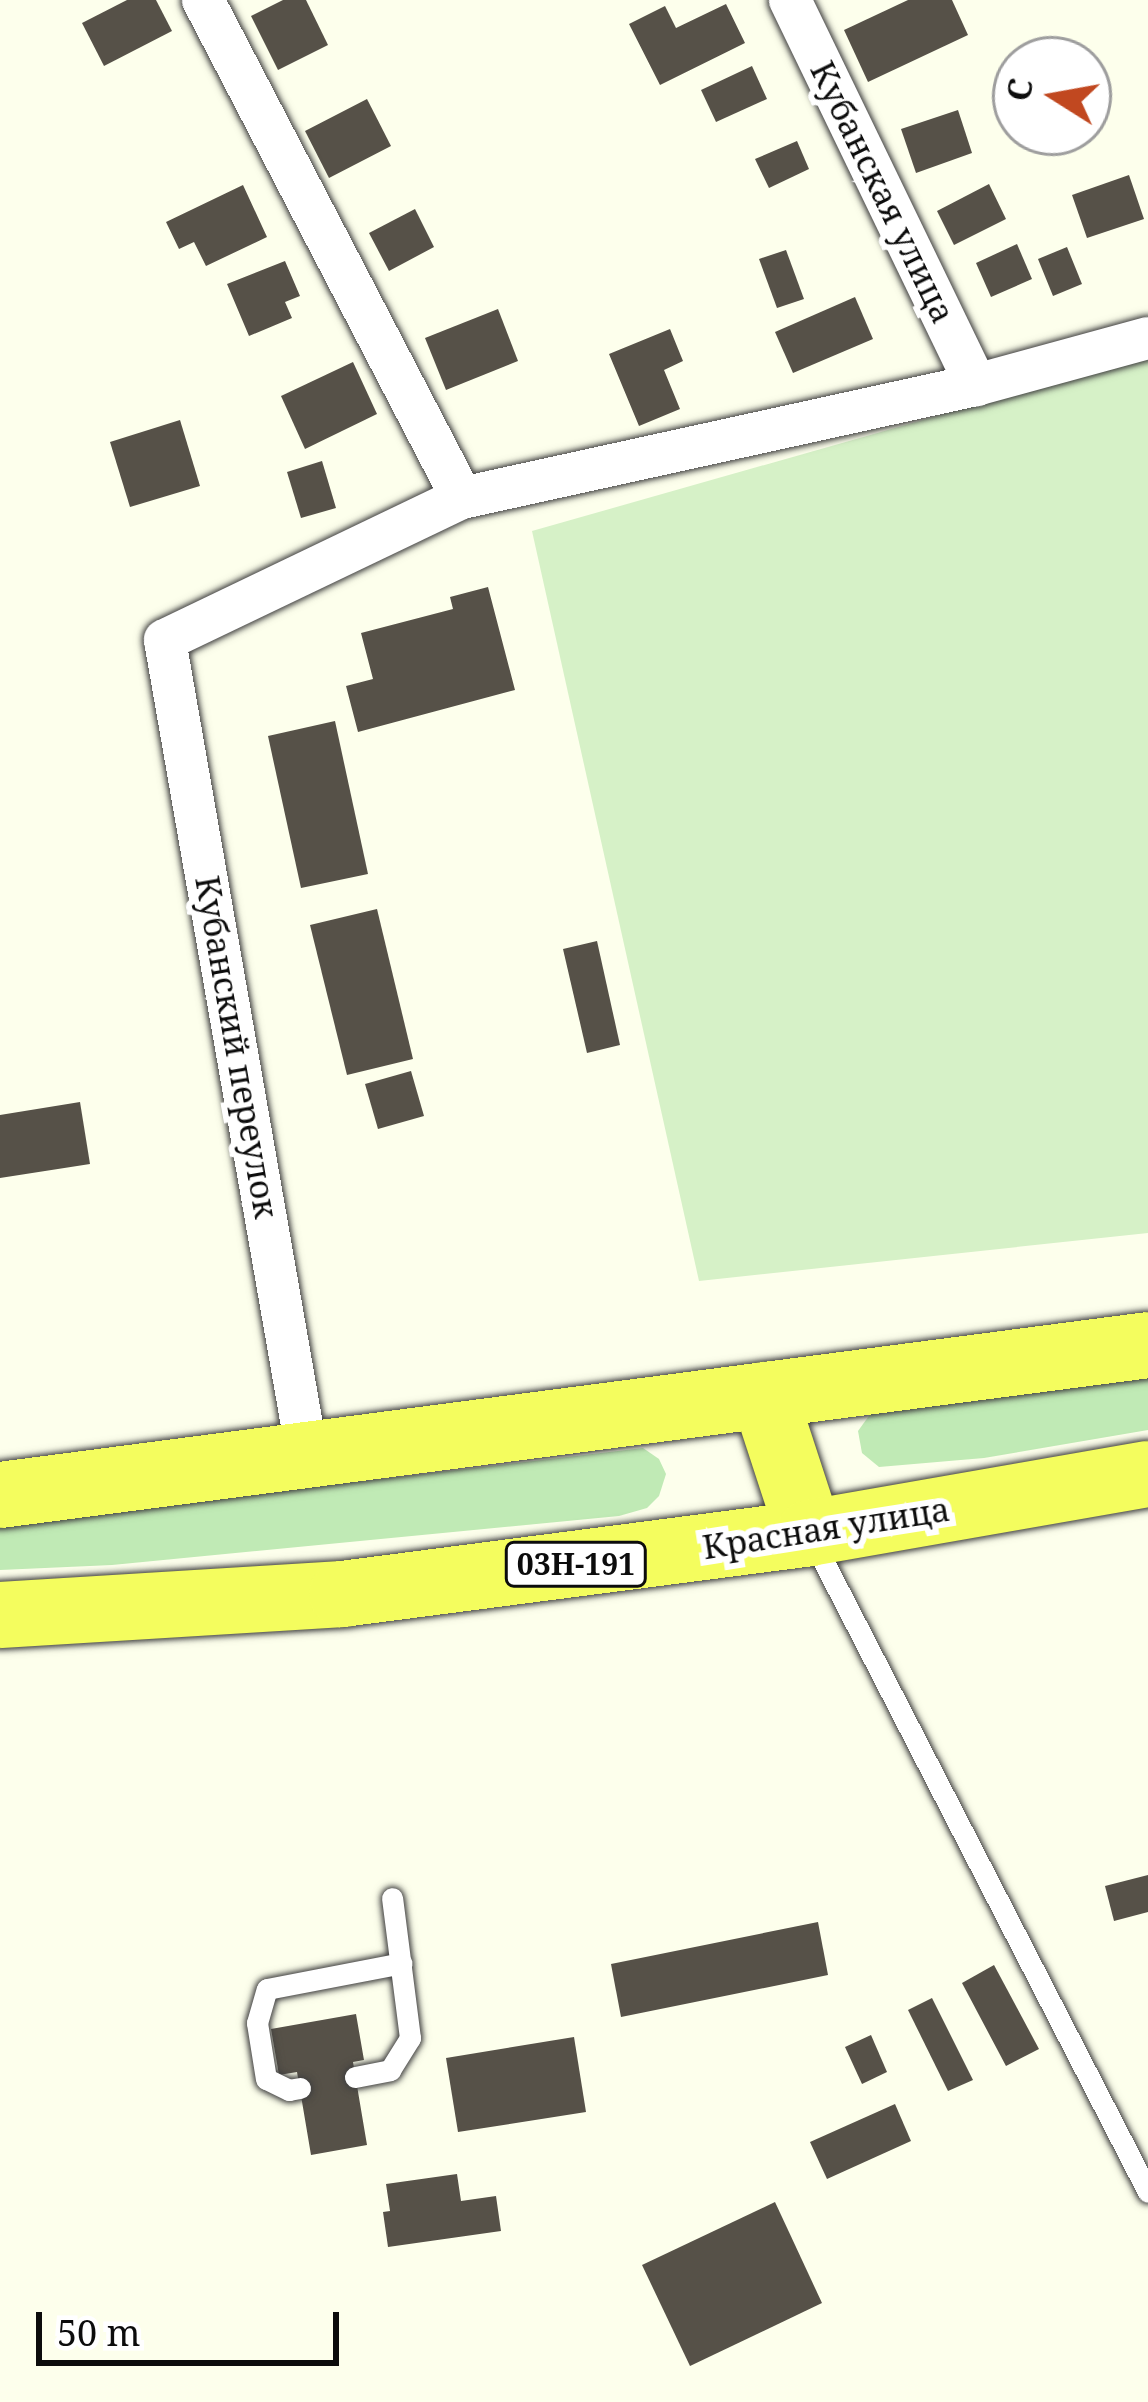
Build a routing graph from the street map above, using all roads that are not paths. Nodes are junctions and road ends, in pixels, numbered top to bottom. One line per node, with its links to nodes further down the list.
1 (203, 0): 5 (street)
2 (790, 0): 4 (street, Кубанская улица)
3 (1148, 338): 4 (street)
4 (976, 385): 5 (street)
5 (461, 498): 8 (street, Кубанский переулок)
6 (1148, 1345): 7 (main road)
7 (764, 1395): 8 (main road); 11 (main road)
8 (308, 1454): 10 (main road)
9 (1148, 1474): 11 (main road, Красная улица / 03Н-191)
10 (0, 1495)
11 (809, 1533): 12 (main road, Красная улица / 03Н-191); 17 (lane)
12 (0, 1615)
13 (392, 1898): 14 (lane)
14 (402, 1963): 15 (lane); 16 (lane)
15 (355, 2077)
16 (300, 2088)
17 (1148, 2192)

